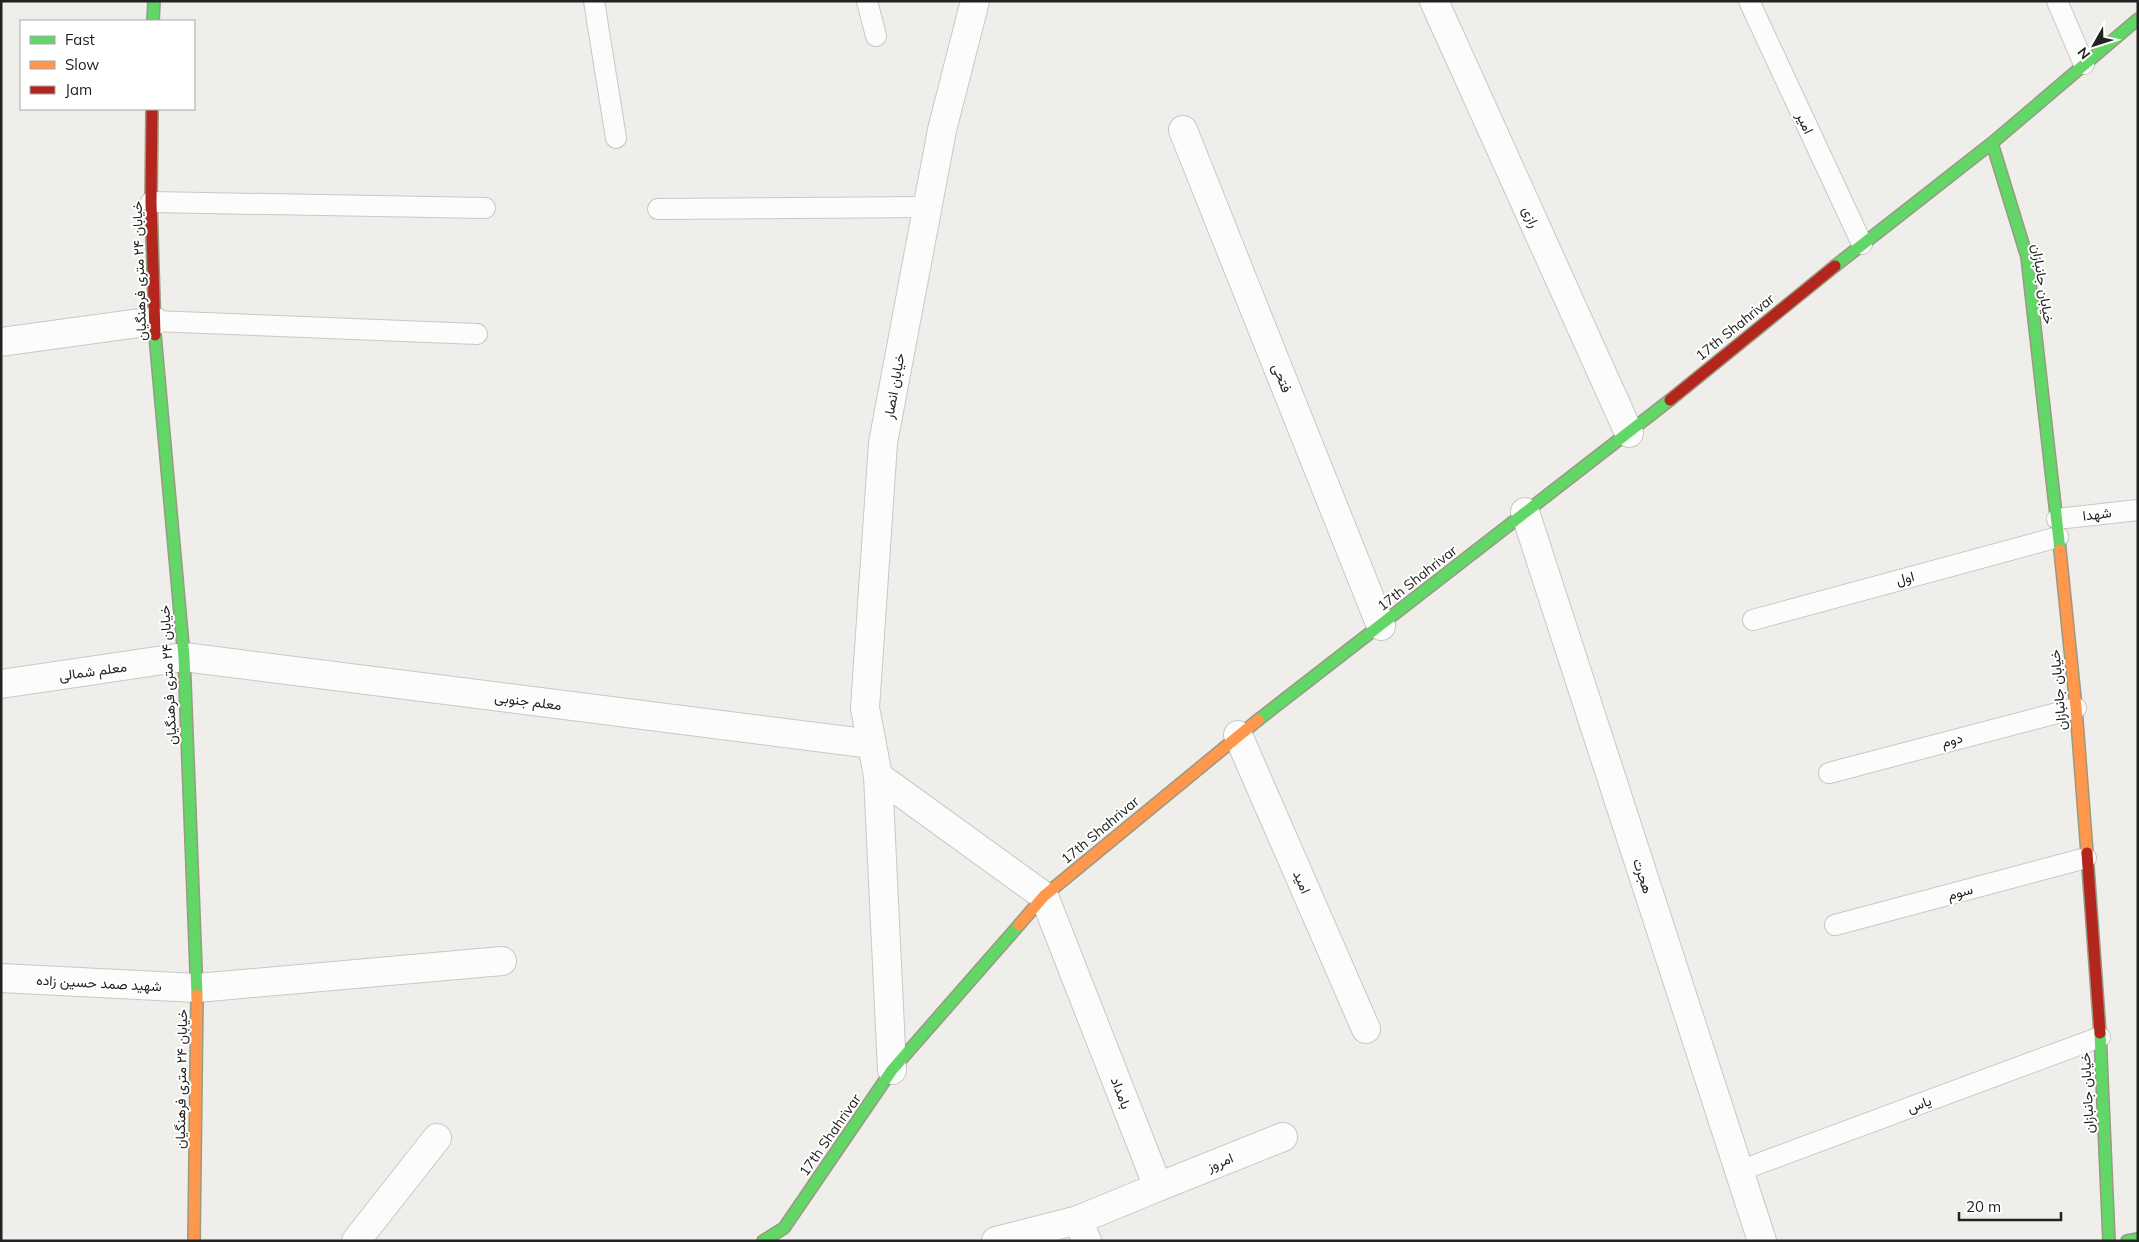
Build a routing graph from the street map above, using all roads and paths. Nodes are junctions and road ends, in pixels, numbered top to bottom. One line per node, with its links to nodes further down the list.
1 (154, 1): 9 (main road)
2 (594, 1): 14 (lane)
3 (867, 1): 10 (lane)
4 (975, 1): 17 (street, خیابان انصار)
5 (1434, 1): 24 (street, رازی)
6 (1749, 1): 20 (lane, امیر)
7 (2057, 1): 11 (lane)
8 (2138, 19): 11 (main road, 17th Shahrivar)
9 (153, 20)
10 (876, 36)
11 (2084, 64): 15 (main road, 17th Shahrivar)
12 (152, 110): 16 (main road, خیابان ۲۴ متری فرهنگیان)
13 (1183, 130): 29 (street, فتحی)
14 (616, 138)
15 (1992, 143): 20 (main road, 17th Shahrivar); 27 (main road, خیابان جانبازان)
16 (151, 202): 18 (lane); 21 (main road, خیابان ۲۴ متری فرهنگیان)
17 (927, 207): 19 (lane); 34 (street, خیابان انصار)
18 (485, 208)
19 (658, 209)
20 (1862, 244): 24 (main road, 17th Shahrivar)
21 (154, 321): 22 (lane); 23 (street); 30 (main road, خیابان ۲۴ متری فرهنگیان)
22 (477, 334)
23 (1, 342)
24 (1629, 433): 26 (main road, 17th Shahrivar)
25 (2138, 510): 27 (lane, شهدا)
26 (1525, 512): 29 (main road, 17th Shahrivar); 48 (street, هجرت)
27 (2057, 528): 28 (lane, اول); 32 (main road, خیابان جانبازان)
28 (1753, 620)
29 (1381, 626): 33 (main road, 17th Shahrivar)
30 (184, 657): 31 (street, معلم شمالی); 34 (street, معلم جنوبی); 42 (main road, خیابان ۲۴ متری فرهنگیان)
31 (1, 684)
32 (2076, 708): 35 (lane, دوم); 37 (main road, خیابان جانبازان)
33 (1238, 735): 38 (main road, 17th Shahrivar); 43 (street, امید)
34 (872, 744): 36 (street, خیابان انصار)
35 (1829, 773)
36 (878, 776): 38 (street); 45 (street, خیابان انصار)
37 (2086, 858): 39 (lane, سوم); 44 (main road, خیابان جانبازان)
38 (1044, 896): 45 (main road, 17th Shahrivar); 49 (street, بامداد)
39 (1835, 925)
40 (502, 961): 42 (street, شهید صمد حسین زاده)
41 (1, 978): 42 (street, شهید صمد حسین زاده)
42 (197, 988): 54 (main road, خیابان ۲۴ متری فرهنگیان)
43 (1366, 1028)
44 (2100, 1037): 48 (lane, یاس); 60 (main road, خیابان جانبازان)
45 (892, 1070): 50 (main road, 17th Shahrivar)
46 (1283, 1137): 49 (street, امروز)
47 (437, 1138): 55 (street)
48 (1739, 1171): 59 (street, هجرت)
49 (1158, 1187): 51 (street)
50 (784, 1228): 52 (main road); 56 (main road, 17th Shahrivar); 57 (main road, 17th Shahrivar)
51 (1083, 1230): 58 (street)
52 (795, 1236)
53 (2138, 1239): 61 (main road)
54 (194, 1241)
55 (356, 1241)
56 (763, 1241)
57 (782, 1241)
58 (996, 1241)
59 (1762, 1241)
60 (2109, 1241)
61 (2126, 1241)

